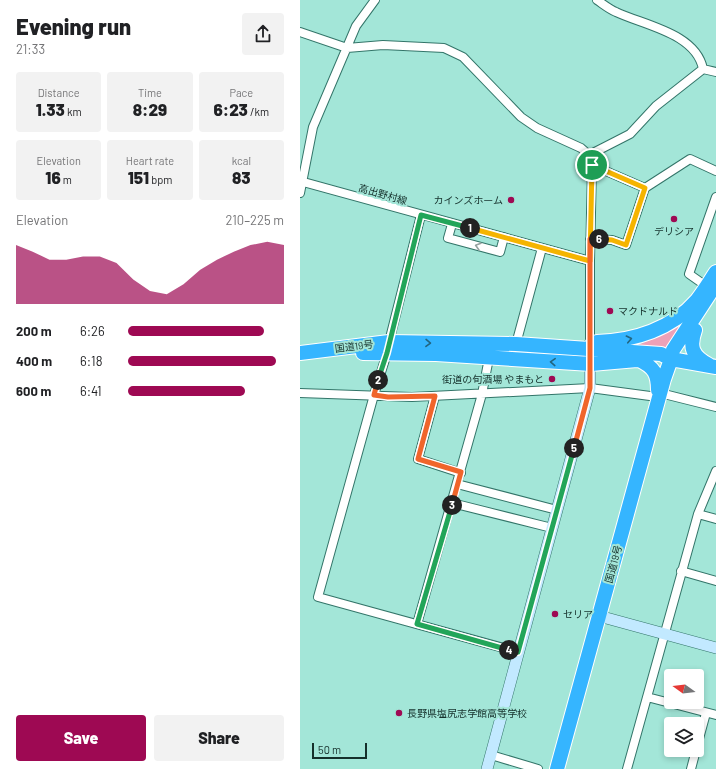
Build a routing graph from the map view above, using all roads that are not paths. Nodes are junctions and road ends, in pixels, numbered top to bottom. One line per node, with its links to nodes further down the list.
1 (375, 0): 4 (street)
2 (597, 0): 5 (street)
3 (300, 32): 4 (street)
4 (347, 48): 7 (street); 10 (street)
5 (703, 69): 6 (street); 7 (street)
6 (716, 72)
7 (589, 155): 8 (street)
8 (592, 165): 11 (street); 17 (street)
9 (716, 171): 11 (street)
10 (302, 181): 12 (street); 14 (street, 高出野村線)
11 (645, 188): 17 (street)
12 (300, 193)
13 (716, 197): 21 (street)
14 (421, 215): 15 (street, 高出野村線); 26 (street)
15 (452, 224): 16 (street, 高出野村線); 16 (street, one-way to 15)
16 (504, 237): 18 (street, 高出野村線)
17 (590, 239): 19 (street)
18 (542, 248): 19 (street, 高出野村線); 25 (street)
19 (590, 261): 27 (street)
20 (716, 272): 21 (highway)
21 (711, 285): 27 (highway, one-way to 21); 30 (highway)
22 (716, 301): 23 (highway)
23 (695, 330): 30 (highway); 33 (highway)
24 (492, 344): 25 (highway, 国道19号); 26 (highway, 国道19号, one-way to 24); 29 (street)
25 (516, 344): 27 (highway, 国道19号); 31 (street)
26 (388, 347): 28 (highway, 国道19号); 29 (highway, 国道19号); 37 (street)
27 (590, 352): 30 (highway, 国道19号); 31 (highway, 国道19号, one-way to 31); 32 (highway, 国道19号); 34 (street)
28 (300, 355)
29 (489, 358): 31 (highway, 国道19号); 36 (street)
30 (671, 359): 32 (highway, 国道19号); 33 (highway); 39 (highway, 国道19号)
31 (514, 360)
32 (639, 360): 39 (highway)
33 (714, 367)
34 (590, 388): 36 (street); 39 (street); 45 (street)
35 (300, 393): 37 (street)
36 (482, 394): 38 (street); 42 (street)
37 (374, 395): 38 (street); 52 (street)
38 (435, 396): 42 (street)
39 (657, 396): 40 (street); 51 (highway, 国道19号)
40 (716, 407)
41 (716, 471): 46 (street)
42 (461, 472): 43 (street)
43 (458, 484): 44 (street); 45 (street)
44 (452, 503): 48 (street); 52 (street)
45 (557, 510): 48 (street)
46 (698, 514): 47 (street); 49 (street)
47 (716, 519)
48 (552, 528): 55 (street)
49 (681, 571): 50 (street); 53 (street)
50 (716, 581)
51 (599, 616): 53 (street); 64 (highway, 国道19号)
52 (417, 624): 55 (street)
53 (663, 634): 54 (street); 56 (street)
54 (716, 648)
55 (518, 652): 60 (street)
56 (647, 697): 57 (street); 65 (street)
57 (706, 713): 58 (street); 59 (street)
58 (716, 715)
59 (704, 720)
60 (491, 755): 62 (street); 63 (street)
61 (694, 757): 66 (street)
62 (487, 769)
63 (538, 769)
64 (557, 769)
65 (627, 769)
66 (691, 769)

